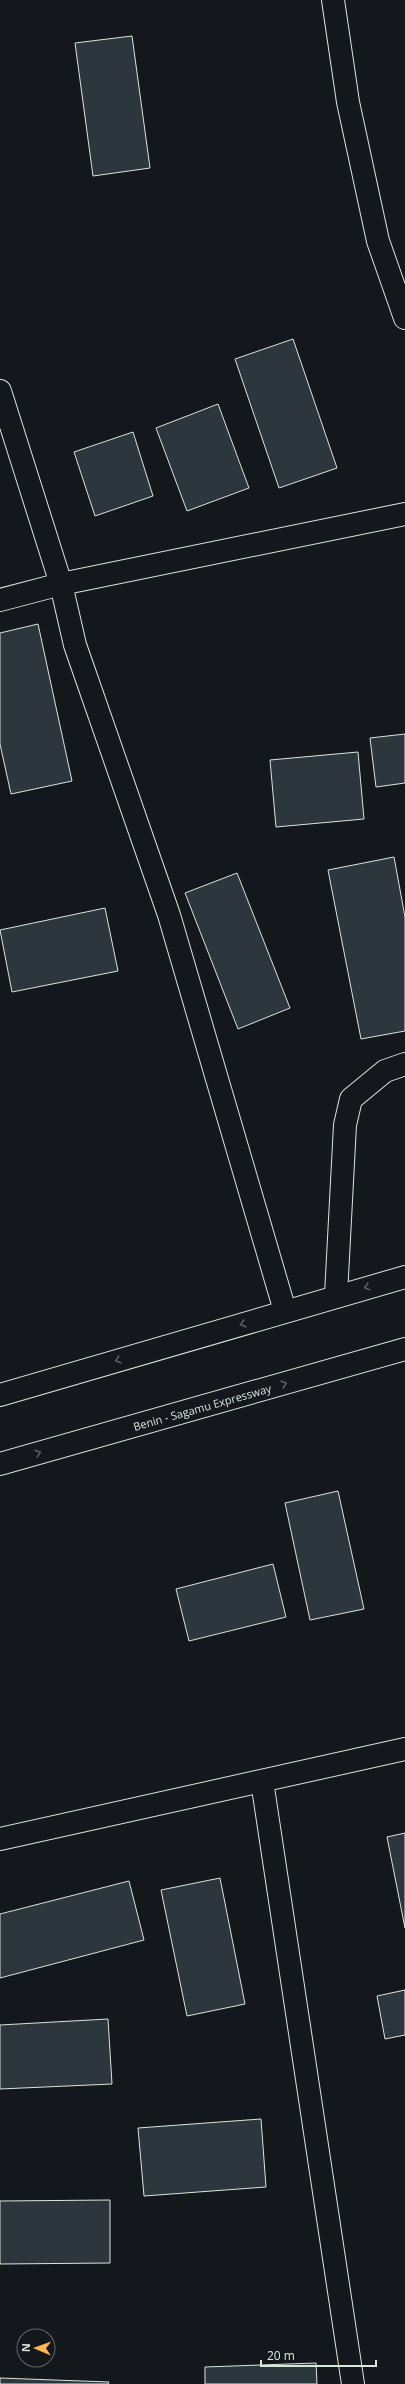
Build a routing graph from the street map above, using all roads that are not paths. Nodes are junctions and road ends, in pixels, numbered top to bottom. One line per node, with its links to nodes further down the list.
1 (333, 0): 2 (main road)
2 (405, 318)
3 (0, 392): 5 (main road)
4 (405, 514): 5 (main road)
5 (61, 584): 6 (main road); 10 (main road)
6 (0, 600)
7 (405, 1064): 9 (main road)
8 (405, 1276): 9 (main road, one-way to 9)
9 (336, 1295): 10 (main road)
10 (285, 1311): 12 (main road, one-way to 12)
11 (405, 1349): 13 (main road, Benin - Sagamu Expressway, one-way to 11)
12 (0, 1395)
13 (0, 1464)
14 (405, 1750): 15 (main road)
15 (262, 1781): 16 (main road); 17 (main road)
16 (0, 1839)
17 (353, 2384)

